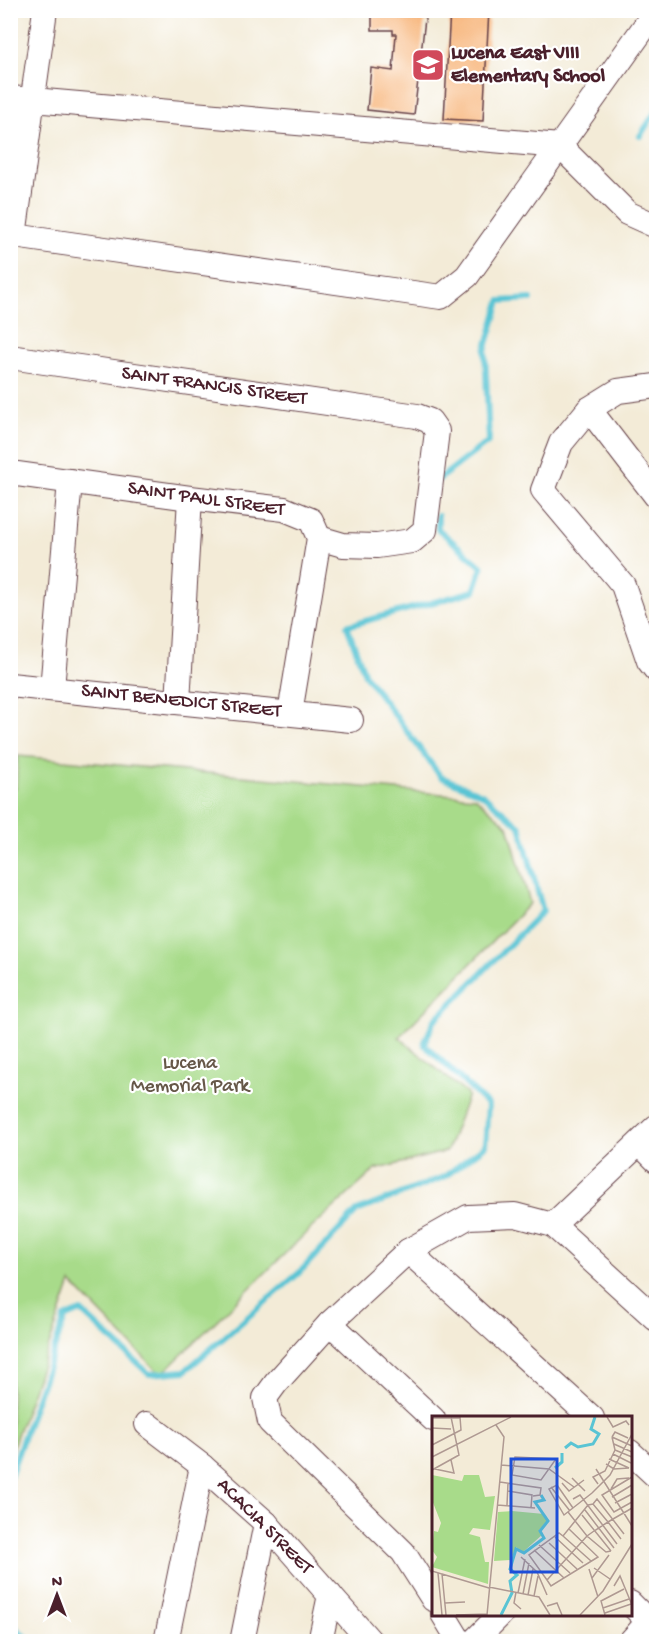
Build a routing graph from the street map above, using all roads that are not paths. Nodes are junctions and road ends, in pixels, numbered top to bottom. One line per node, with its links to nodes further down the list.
1 (45, 10): 3 (street)
2 (651, 10): 4 (street)
3 (22, 99): 4 (street); 4 (street)
4 (560, 146): 5 (street)
5 (657, 226)
6 (10, 357): 13 (street, SAINT FRANCIS STREET)
7 (657, 386): 8 (street)
8 (589, 410): 11 (street); 14 (street)
9 (10, 473): 10 (street, SAINT PAUL STREET)
10 (70, 481): 12 (street, SAINT PAUL STREET); 16 (street)
11 (657, 496)
12 (190, 498): 13 (street, SAINT PAUL STREET); 17 (street)
13 (319, 538): 18 (street)
14 (657, 670)
15 (10, 685): 16 (street, SAINT BENEDICT STREET)
16 (52, 689): 17 (street, SAINT BENEDICT STREET)
17 (178, 702): 18 (street, SAINT BENEDICT STREET)
18 (290, 713): 19 (street, SAINT BENEDICT STREET)
19 (351, 720)
20 (657, 1127): 21 (street)
21 (648, 1152): 22 (street)
22 (553, 1225): 23 (street); 24 (street)
23 (408, 1251): 25 (street); 26 (street)
24 (657, 1318)
25 (330, 1323): 27 (street); 34 (street)
26 (590, 1416)
27 (432, 1418)
28 (147, 1424): 30 (street, ACACIA STREET)
29 (631, 1453): 31 (street)
30 (202, 1466): 32 (street, ACACIA STREET); 39 (street)
31 (657, 1476)
32 (266, 1523): 33 (street, ACACIA STREET); 40 (street)
33 (330, 1595): 41 (street); 42 (street, ACACIA STREET)
34 (432, 1597)
35 (631, 1605): 38 (street)
36 (444, 1616): 43 (street)
37 (499, 1616): 44 (street)
38 (654, 1621): 45 (street)
39 (166, 1641)
40 (242, 1641)
41 (321, 1641)
42 (371, 1641)
43 (460, 1641)
44 (473, 1641)
45 (630, 1641)

